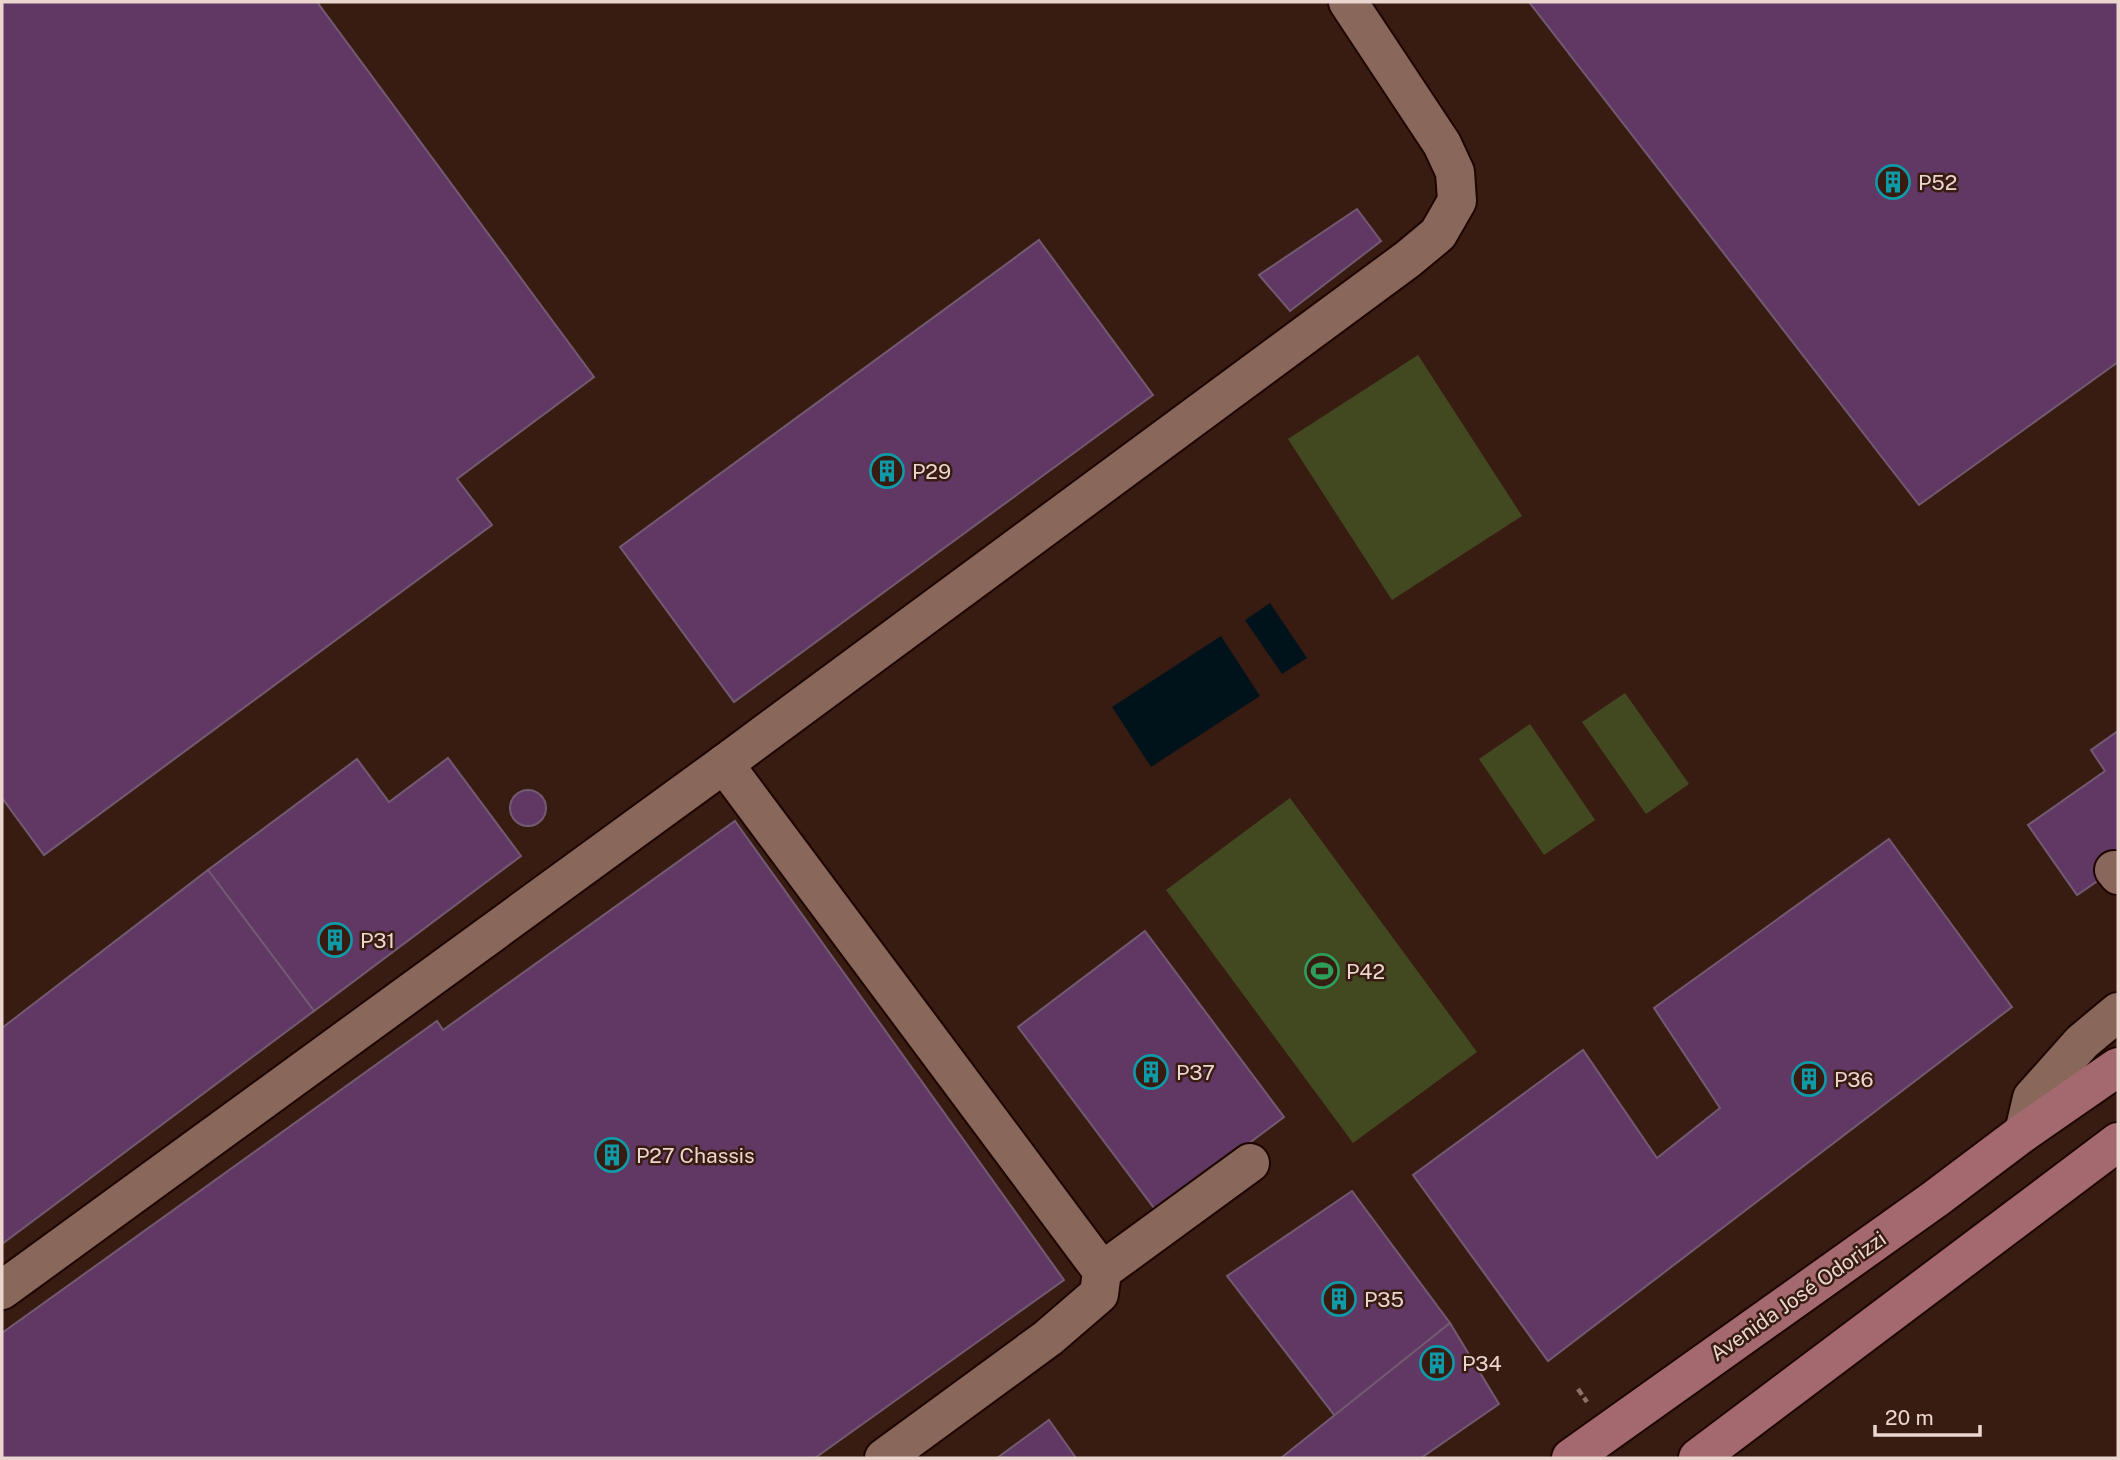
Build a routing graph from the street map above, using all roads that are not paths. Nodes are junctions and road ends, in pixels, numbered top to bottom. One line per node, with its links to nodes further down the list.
1 (1348, 2): 2 (street)
2 (724, 764): 8 (street); 9 (street)
3 (2118, 1012): 5 (street)
4 (2118, 1067): 5 (main road, Avenida José Odorizzi)
5 (2024, 1132): 11 (main road, Avenida José Odorizzi)
6 (2110, 1150): 12 (main road)
7 (1250, 1163): 8 (street)
8 (1102, 1270): 10 (street)
9 (2, 1290)
10 (884, 1458)
11 (1571, 1458)
12 (1698, 1458)

